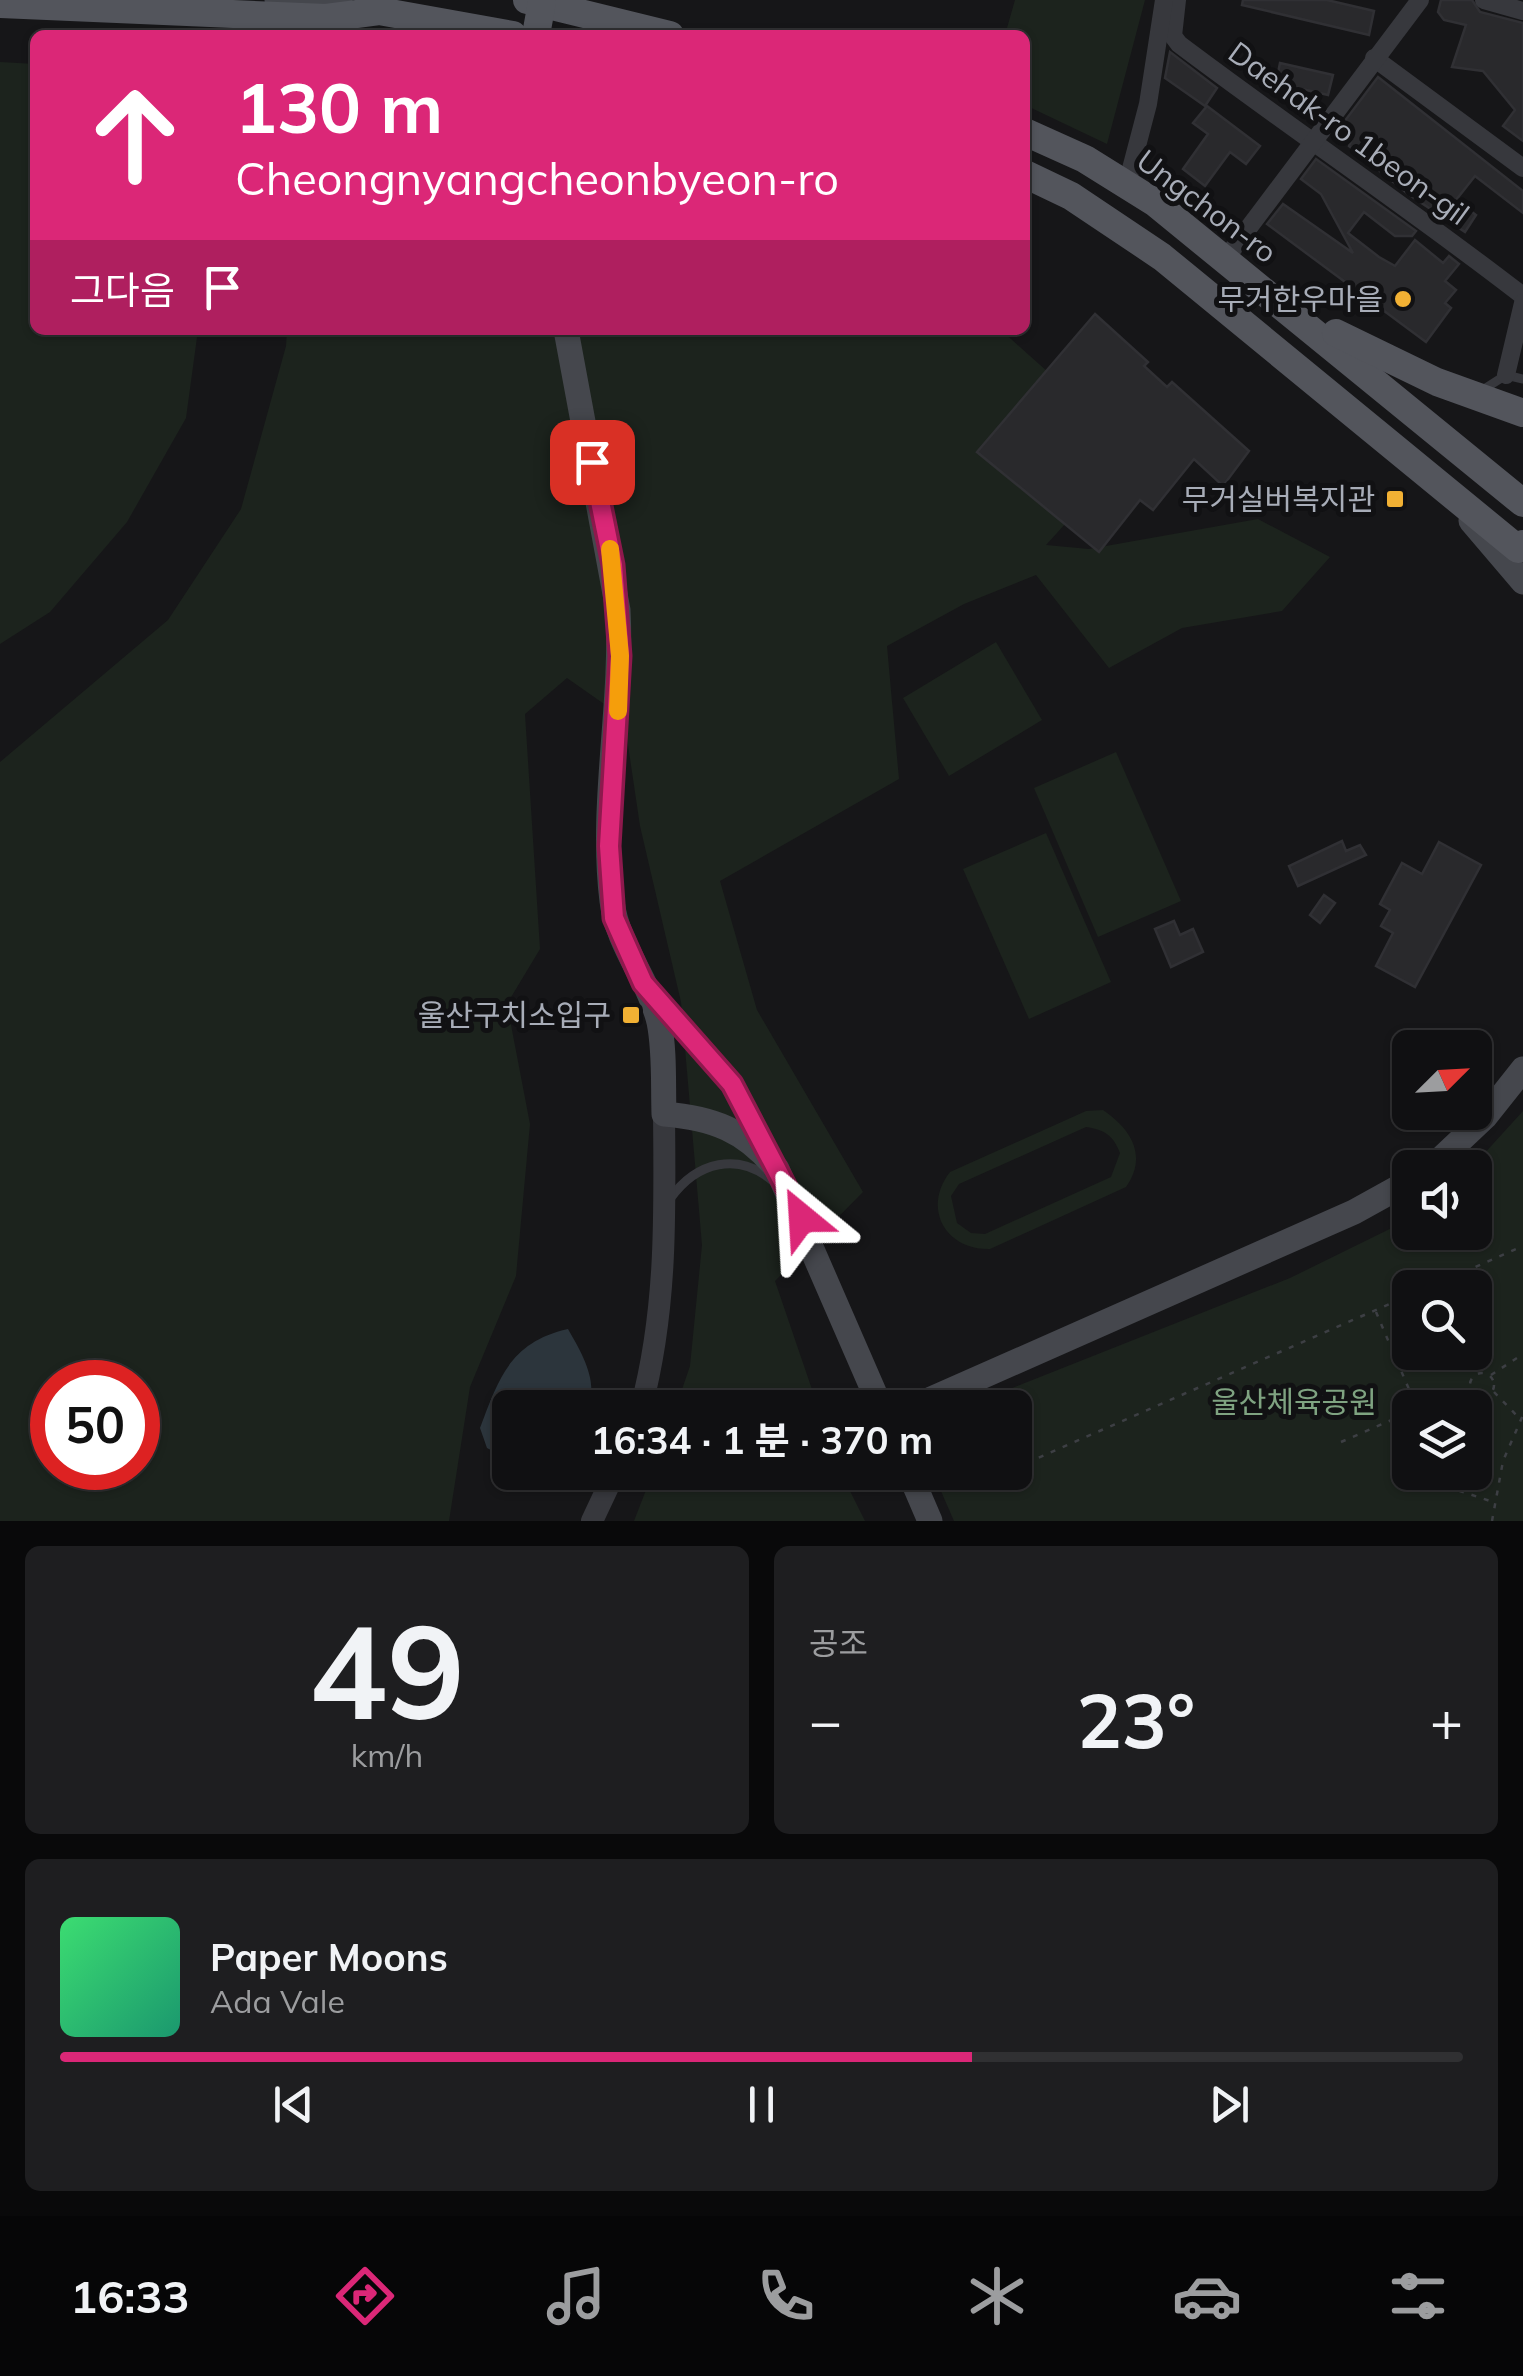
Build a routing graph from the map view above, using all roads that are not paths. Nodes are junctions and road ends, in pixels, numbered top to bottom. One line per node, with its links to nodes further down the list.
1 (277, 0): 8 (main road)
2 (1164, 0): 19 (street)
3 (1177, 0): 16 (street, Daehak-ro 1beon-gil)
4 (1420, 0): 14 (street)
5 (1484, 0): 9 (street)
6 (534, 1): 12 (main road); 13 (main road)
7 (0, 4): 8 (main road)
8 (378, 11): 10 (main road); 11 (main road)
9 (1523, 12)
10 (419, 30)
11 (485, 30)
12 (536, 30)
13 (650, 30)
14 (1374, 58): 16 (street); 17 (street)
15 (1030, 135): 19 (main road, Ungchon-ro)
16 (1311, 144): 20 (street); 21 (street, Daehak-ro 1beon-gil)
17 (1523, 168)
18 (1030, 176): 28 (main road)
19 (1127, 184): 20 (main road, Ungchon-ro)
20 (1226, 258): 22 (main road, Ungchon-ro)
21 (1523, 300): 24 (street, Daehak-ro 1beon-gil)
22 (1286, 307): 25 (main road); 27 (main road, Ungchon-ro)
23 (567, 335): 30 (main road)
24 (1515, 377): 25 (lane)
25 (1472, 396): 26 (main road)
26 (1523, 412)
27 (1523, 504): 28 (main road)
28 (1512, 546): 29 (main road)
29 (1523, 582)
30 (643, 983): 32 (main road); 34 (lane)
31 (1523, 1069): 33 (main road)
32 (664, 1114): 34 (main road); 36 (street)
33 (1450, 1150)
34 (777, 1169): 37 (main road)
35 (1392, 1191): 40 (main road)
36 (665, 1206): 37 (lane); 38 (street)
37 (802, 1218): 39 (main road)
38 (645, 1390)
39 (874, 1390)
40 (952, 1390)
41 (607, 1490): 43 (street)
42 (917, 1490): 44 (main road)
43 (592, 1521)
44 (930, 1521)

